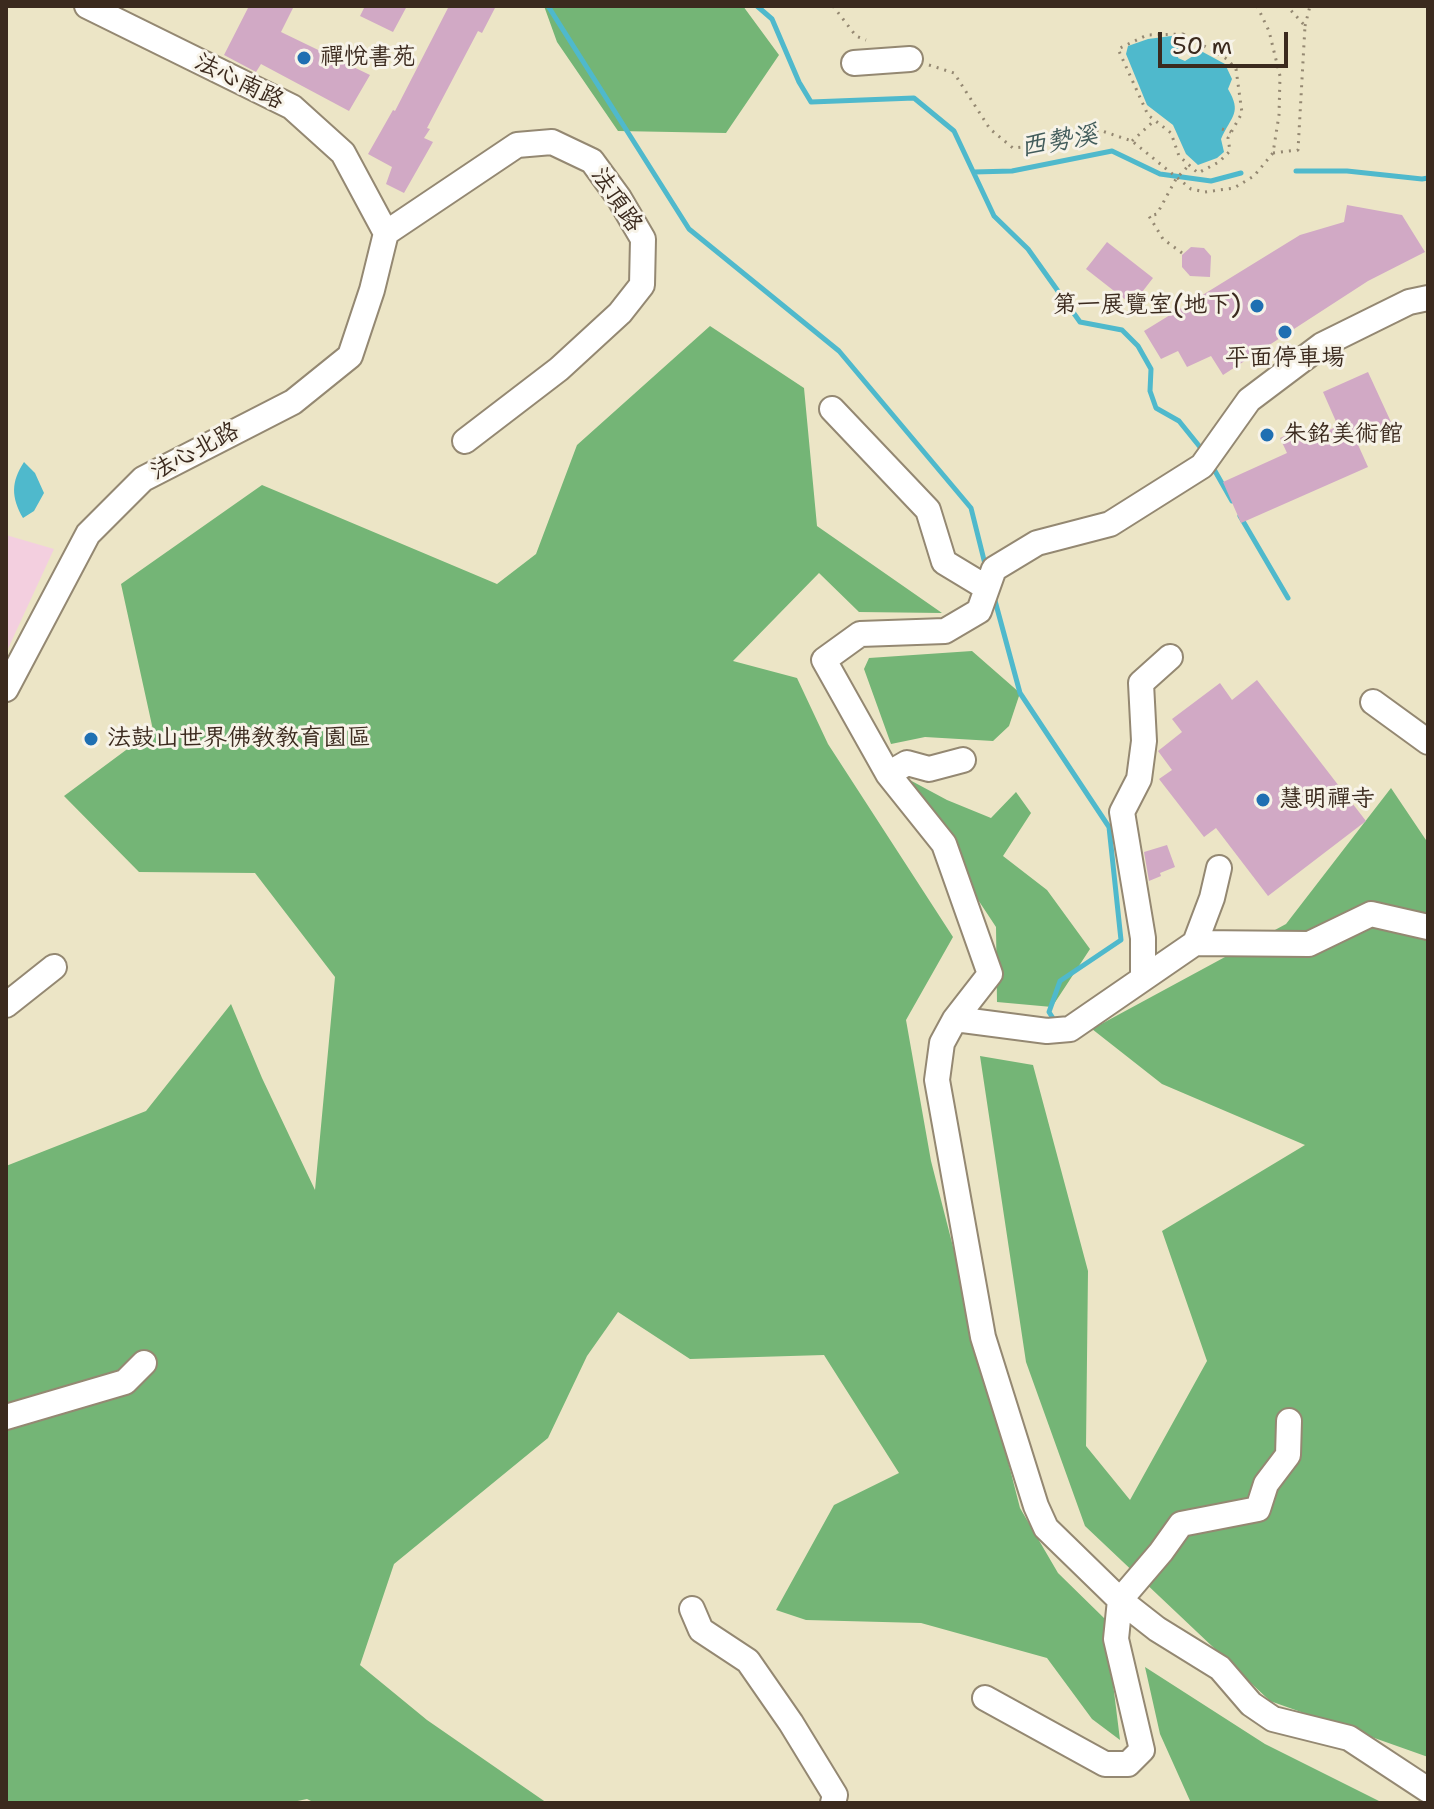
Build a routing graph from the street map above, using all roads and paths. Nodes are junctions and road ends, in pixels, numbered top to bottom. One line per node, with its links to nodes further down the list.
1 (87, 6): 17 (street, 法心南路)
2 (833, 6): 7 (path)
3 (1257, 6): 14 (path)
4 (1287, 6): 6 (path)
5 (1310, 6): 6 (path)
6 (1305, 26): 14 (path)
7 (870, 42)
8 (910, 59): 9 (street); 13 (path)
9 (854, 63)
10 (1155, 120): 12 (path); 13 (path); 15 (path)
11 (1222, 129): 12 (path)
12 (1231, 132): 15 (path)
13 (1132, 141): 16 (path)
14 (1273, 153): 16 (path)
15 (1189, 165): 16 (path)
16 (1176, 179): 18 (path)
17 (386, 233): 21 (street, 法頂路); 24 (street, 法心北路)
18 (1182, 253)
19 (1428, 298): 22 (street)
20 (832, 409): 22 (street)
21 (465, 441)
22 (987, 588): 28 (street)
23 (1170, 657): 33 (street)
24 (6, 689)
25 (1373, 702): 26 (street)
26 (1428, 742)
27 (963, 760): 28 (street)
28 (888, 774): 35 (street)
29 (1219, 868): 31 (street)
30 (1428, 927): 31 (street)
31 (1195, 943): 33 (street)
32 (54, 967): 34 (street)
33 (1143, 977): 35 (street)
34 (6, 1005)
35 (955, 1019): 39 (street)
36 (144, 1363): 37 (street)
37 (6, 1417)
38 (1289, 1421): 39 (street)
39 (1120, 1600): 41 (street); 42 (street)
40 (692, 1609): 43 (street)
41 (985, 1698)
42 (1428, 1790)
43 (833, 1803)

